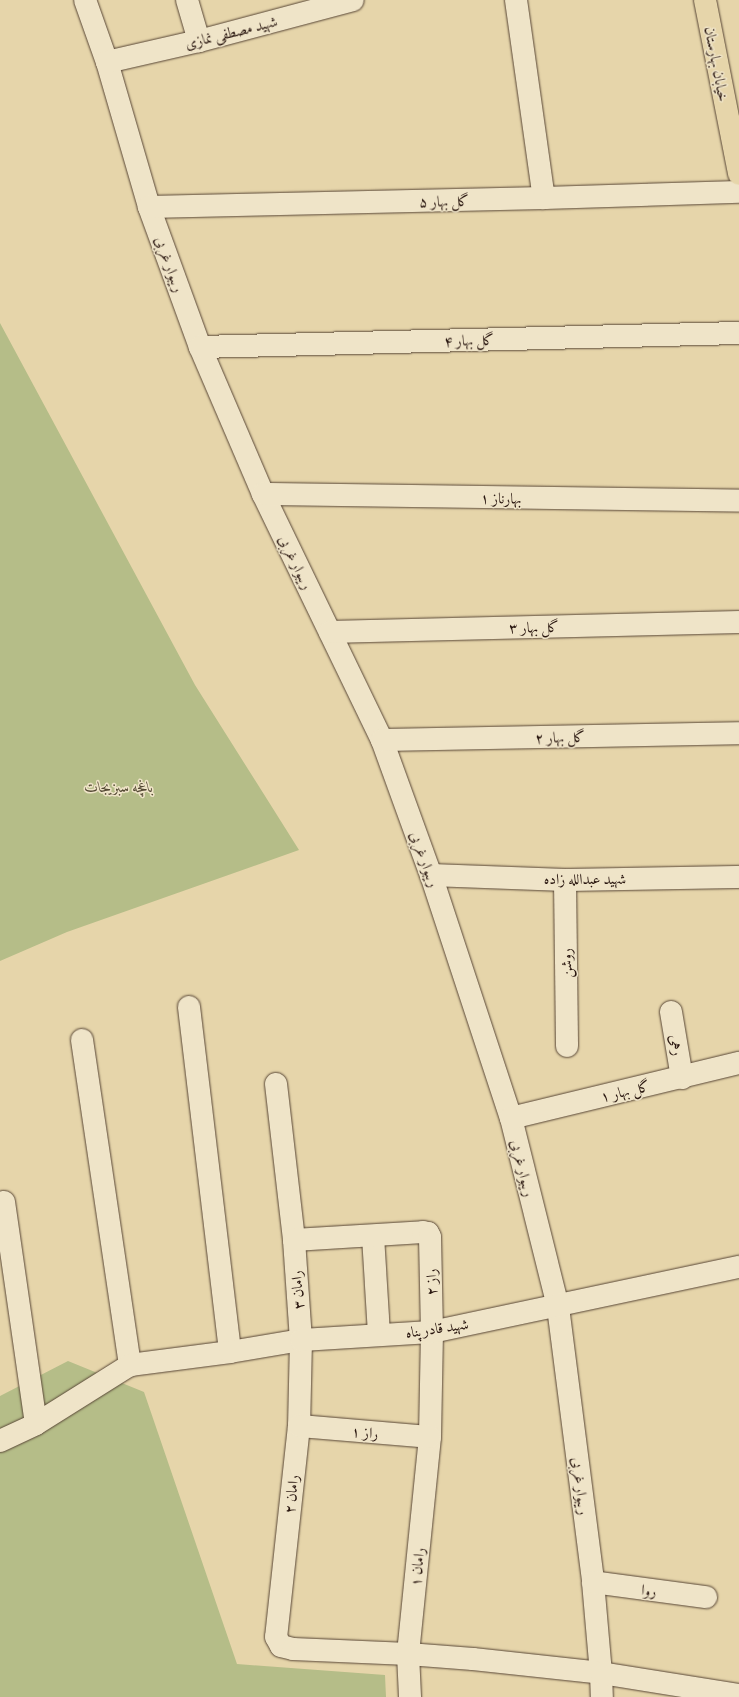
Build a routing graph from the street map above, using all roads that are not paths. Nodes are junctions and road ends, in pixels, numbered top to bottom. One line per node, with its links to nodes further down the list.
1 (85, 0): 7 (street, ریبوار غربی)
2 (187, 0): 6 (street)
3 (353, 0): 6 (street, شهید مصطفی نمازی)
4 (516, 0): 10 (street)
5 (705, 0): 8 (main road, خیابان بهارستان)
6 (199, 41): 7 (street, شهید مصطفی نمازی)
7 (107, 62): 11 (street, ریبوار غربی)
8 (738, 166)
9 (739, 192): 10 (street, گل بهار ۵)
10 (544, 198): 11 (street, گل بهار ۵)
11 (149, 207): 13 (street, ریبوار غربی)
12 (739, 334): 13 (street, گل بهار ۴)
13 (200, 348): 14 (street, ریبوار غربی)
14 (263, 494): 15 (street, بهارناز ۱); 17 (street, ریبوار غربی)
15 (739, 501)
16 (739, 622): 17 (street, گل بهار ۳)
17 (330, 632): 19 (street, ریبوار غربی)
18 (739, 733): 19 (street, گل بهار ۲)
19 (382, 740): 20 (street, ریبوار غربی)
20 (431, 875): 22 (street, شهید عبدالله زاده); 30 (street, ریبوار غربی)
21 (739, 877): 22 (street, شهید عبدالله زاده)
22 (565, 880): 26 (street, روشن)
23 (189, 1007): 39 (street)
24 (671, 1012): 28 (street, رهی)
25 (82, 1040): 40 (street)
26 (567, 1046)
27 (739, 1063): 28 (street, گل بهار ۱)
28 (682, 1078): 30 (street, گل بهار ۱)
29 (276, 1084): 33 (street, رامان ۳)
30 (511, 1118): 35 (street, ریبوار غربی)
31 (4, 1202): 41 (street)
32 (373, 1236): 33 (street); 36 (street, راز ۲); 37 (street)
33 (294, 1240): 38 (street, رامان ۳)
34 (739, 1267): 35 (street, شهید قادرپناه)
35 (558, 1306): 36 (street, شهید قادرپناه); 45 (street, ریبوار غربی)
36 (432, 1332): 37 (street, شهید قادرپناه); 43 (street, راز ۲)
37 (379, 1334): 38 (street, شهید قادرپناه)
38 (301, 1340): 39 (street, شهید قادرپناه); 42 (street, رامان ۲)
39 (230, 1352): 40 (street, شهید قادرپناه)
40 (130, 1365): 41 (street)
41 (36, 1424): 44 (street)
42 (299, 1426): 43 (street, راز ۱); 47 (street, رامان ۲)
43 (430, 1437): 47 (street, رامان ۱)
44 (0, 1442)
45 (593, 1582): 46 (street, روا); 48 (street, ریبوار غربی)
46 (706, 1597)
47 (408, 1654): 48 (street); 50 (street, رامان ۱)
48 (601, 1673): 49 (street); 51 (street, ریبوار غربی)
49 (739, 1695)
50 (410, 1697)
51 (602, 1697)

